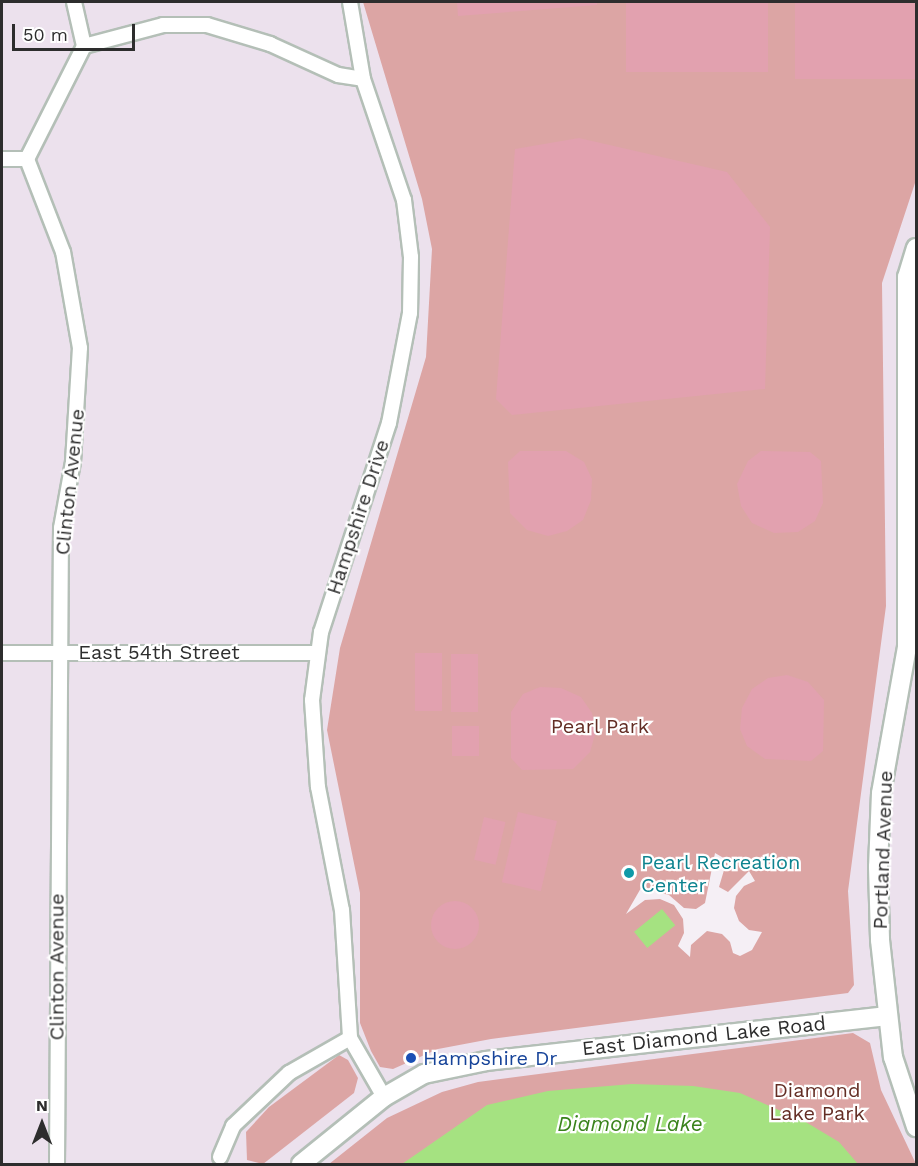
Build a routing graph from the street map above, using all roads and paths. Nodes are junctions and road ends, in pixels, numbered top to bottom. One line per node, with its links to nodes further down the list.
1 (74, 2): 3 (street)
2 (350, 2): 4 (street, Hampshire Drive)
3 (84, 46): 4 (street); 6 (street)
4 (363, 80): 11 (street, Hampshire Drive)
5 (2, 159): 6 (street)
6 (27, 159): 10 (street, Clinton Avenue)
7 (916, 248): 8 (street, Portland Avenue)
8 (912, 647): 12 (street, Portland Avenue)
9 (2, 653): 10 (street, East 54th Street)
10 (60, 653): 11 (street, East 54th Street); 17 (street, Clinton Avenue)
11 (317, 653): 13 (street, Hampshire Drive)
12 (887, 1016): 14 (street, East Diamond Lake Road); 15 (street, Portland Avenue)
13 (350, 1038): 14 (street, Hampshire Drive); 16 (street)
14 (384, 1097): 18 (street, East Diamond Lake Road)
15 (916, 1128)
16 (220, 1157)
17 (57, 1164)
18 (301, 1164)

